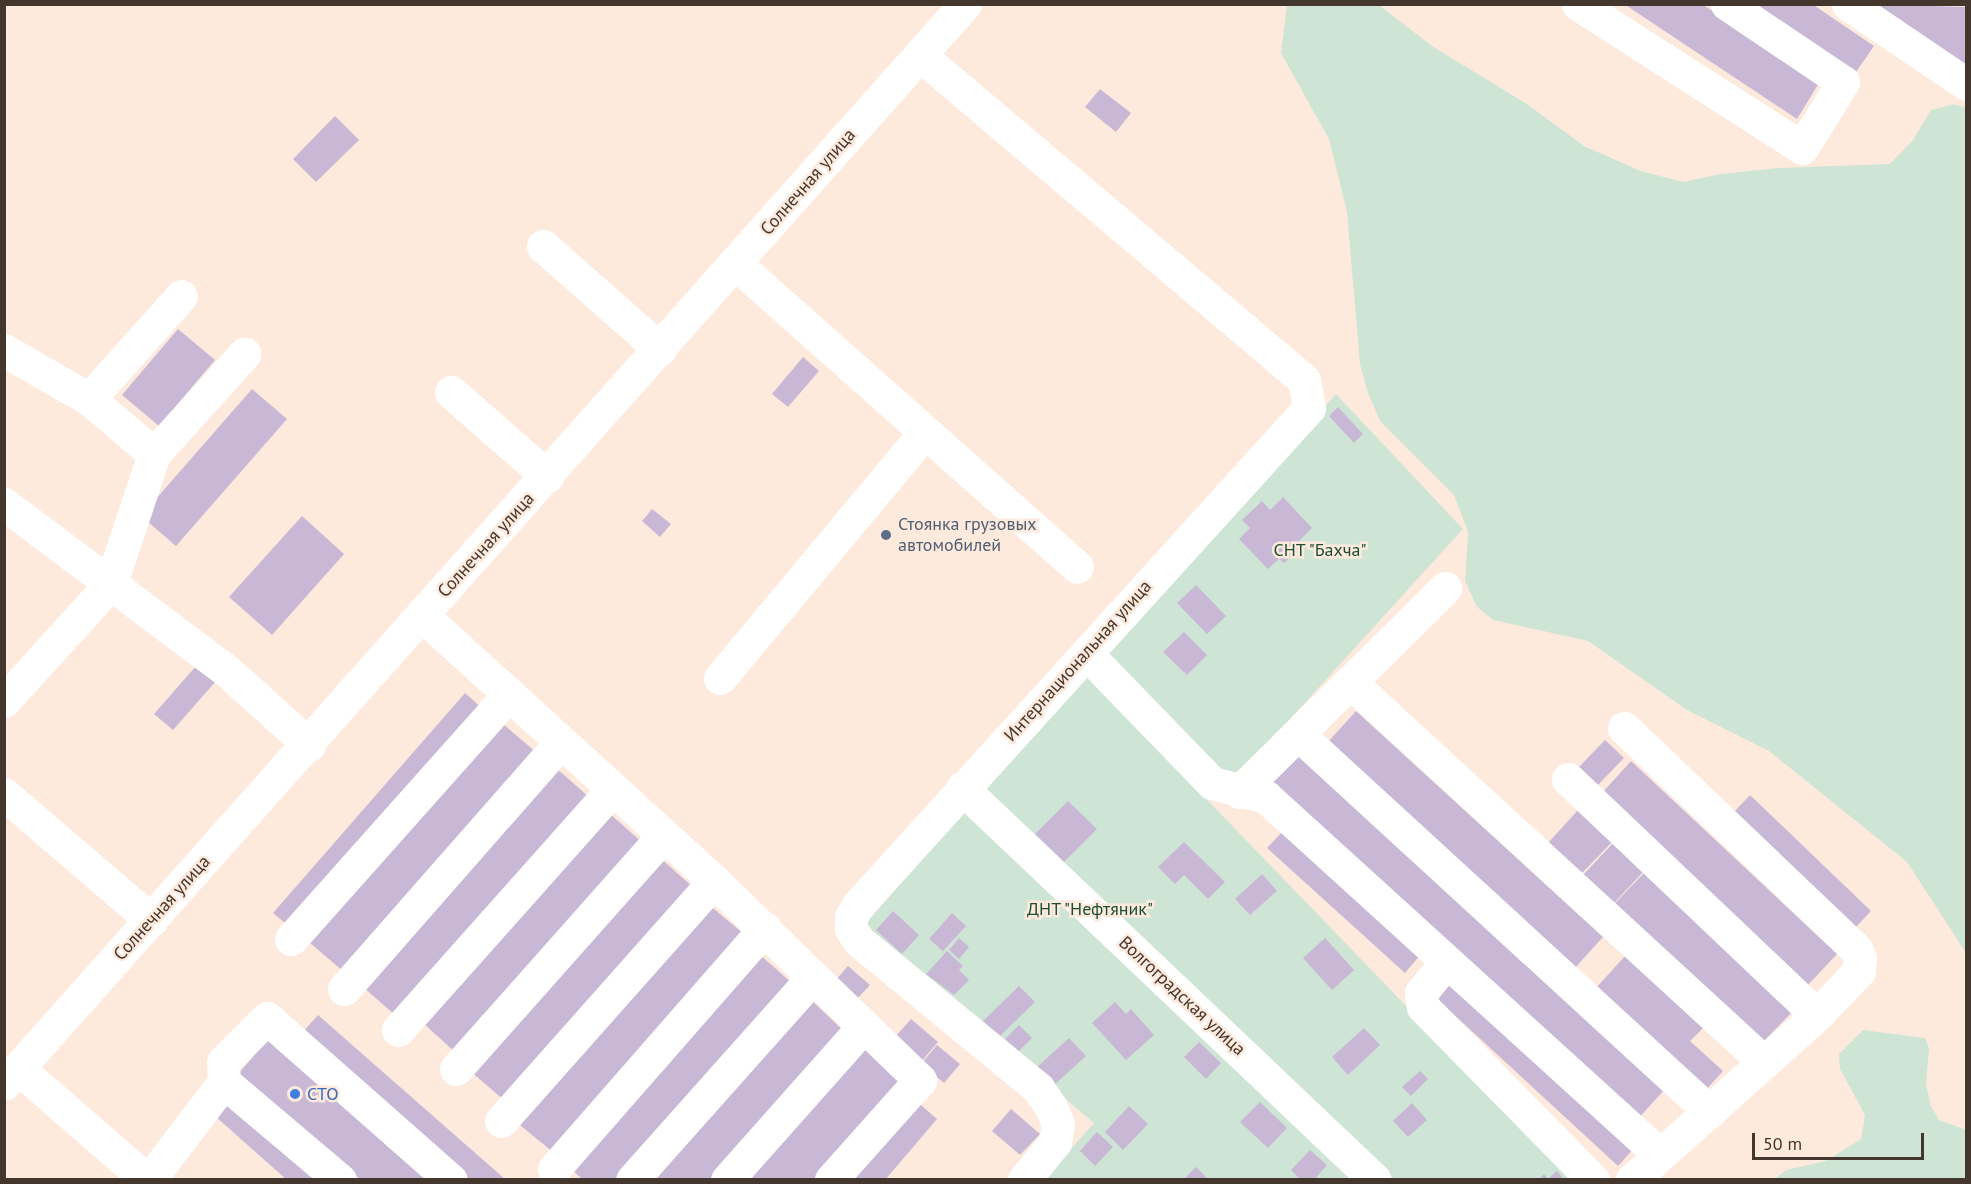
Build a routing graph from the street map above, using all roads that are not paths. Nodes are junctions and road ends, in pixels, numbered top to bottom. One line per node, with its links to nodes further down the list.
1 (964, 4): 5 (street, Солнечная улица)
2 (1578, 4): 3 (street)
3 (1727, 4)
4 (1848, 4): 6 (street)
5 (920, 56): 8 (street, Солнечная улица); 23 (street, Интернациональная улица)
6 (1966, 84)
7 (543, 246): 10 (street)
8 (736, 264): 10 (street, Солнечная улица); 15 (street)
9 (181, 296): 14 (street)
10 (660, 349): 17 (street, Солнечная улица)
11 (4, 350): 14 (street)
12 (244, 354): 16 (street)
13 (452, 392): 17 (street)
14 (89, 399): 16 (street)
15 (925, 432): 19 (street); 24 (street)
16 (154, 454): 20 (street)
17 (547, 476): 22 (street, Солнечная улица)
18 (4, 504): 20 (street)
19 (1077, 567)
20 (111, 584): 27 (street); 31 (street)
21 (1445, 588): 25 (street)
22 (423, 616): 26 (street); 31 (street, Солнечная улица)
23 (1086, 652): 33 (street, Интернациональная улица); 35 (street)
24 (720, 678)
25 (1350, 682): 29 (street); 48 (street)
26 (508, 694): 30 (street); 41 (street)
27 (4, 701)
28 (1624, 728): 45 (street)
29 (1298, 734): 35 (street); 52 (street)
30 (561, 742): 34 (street); 44 (street)
31 (309, 745): 39 (street, Солнечная улица)
32 (1568, 779): 45 (street)
33 (962, 788): 62 (street, Интернациональная улица); 63 (street, Волгоградская улица)
34 (613, 789): 37 (street); 47 (street)
35 (1239, 792): 42 (street)
36 (4, 794): 39 (street)
37 (664, 836): 38 (street); 49 (street)
38 (714, 881): 40 (street); 53 (street)
39 (151, 920): 50 (street, Солнечная улица)
40 (765, 928): 43 (street); 55 (street)
41 (291, 939)
42 (1446, 962): 54 (street); 64 (street)
43 (813, 977): 46 (street); 59 (street)
44 (344, 989)
45 (1817, 1015): 48 (street)
46 (863, 1026): 60 (street); 61 (street)
47 (398, 1030)
48 (1764, 1062): 52 (street)
49 (456, 1069)
50 (11, 1076): 56 (street)
51 (224, 1082): 56 (street); 57 (street); 58 (street)
52 (1710, 1112): 54 (street)
53 (501, 1121)
54 (1660, 1155): 65 (street)
55 (554, 1168)
56 (134, 1175)
57 (340, 1179)
58 (451, 1179)
59 (632, 1179)
60 (727, 1179)
61 (831, 1179)
62 (1023, 1179)
63 (1375, 1179)
64 (1593, 1179)
65 (1632, 1179)

